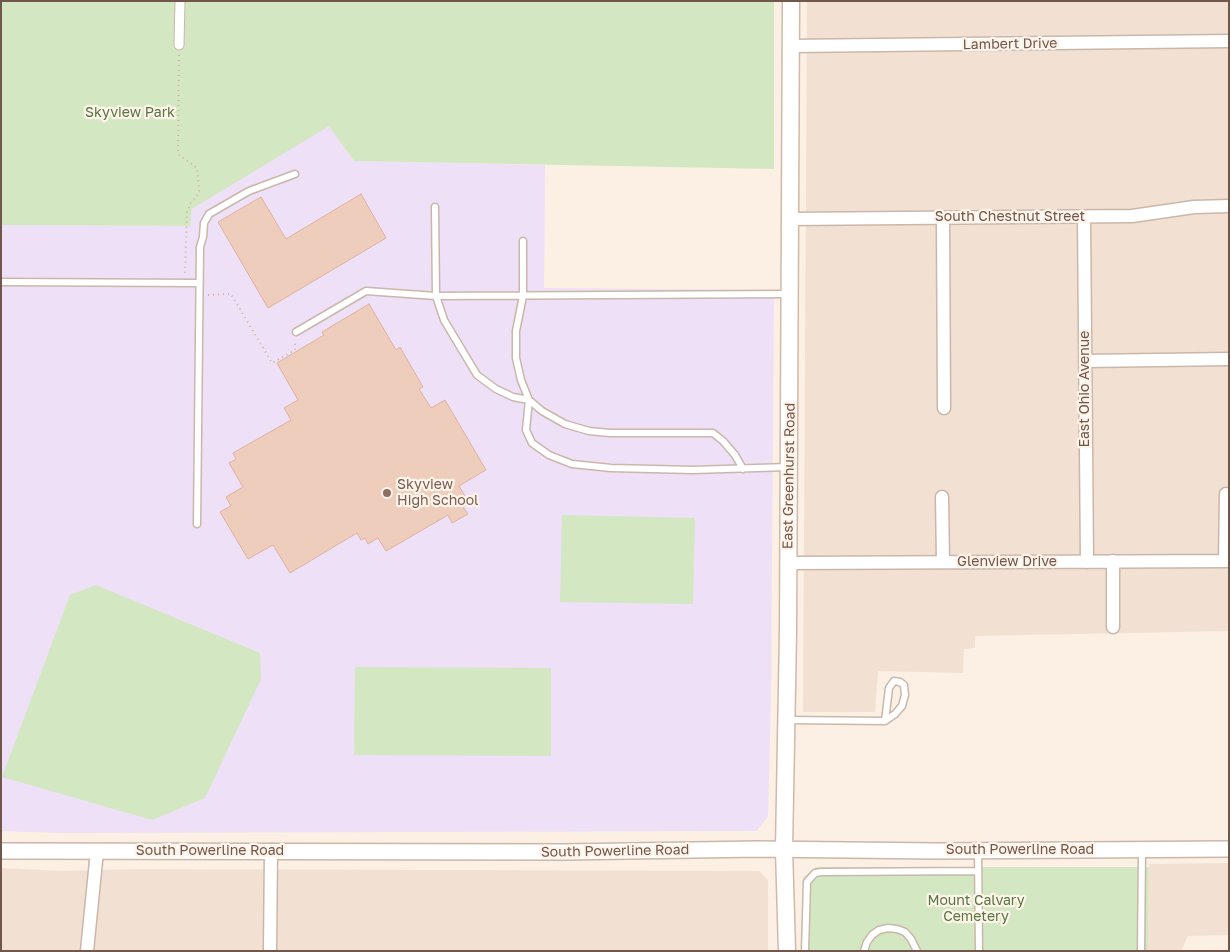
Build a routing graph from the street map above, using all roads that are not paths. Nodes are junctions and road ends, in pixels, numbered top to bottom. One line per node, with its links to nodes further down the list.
1 (180, 1): 4 (street)
2 (791, 1): 5 (main road, East Greenhurst Road)
3 (1229, 41): 5 (street, Lambert Drive)
4 (179, 45)
5 (791, 46): 11 (main road, East Greenhurst Road)
6 (295, 174): 14 (lane)
7 (1229, 206): 9 (street, South Chestnut Street)
8 (435, 207): 16 (lane)
9 (1084, 217): 10 (street, South Chestnut Street); 20 (street, East Ohio Avenue)
10 (943, 218): 11 (street, South Chestnut Street); 22 (street)
11 (790, 219): 15 (main road, East Greenhurst Road)
12 (523, 241): 17 (lane)
13 (1, 282): 14 (lane)
14 (200, 283): 27 (lane)
15 (791, 294): 17 (lane); 23 (main road, East Greenhurst Road)
16 (436, 296): 17 (lane); 18 (lane); 21 (lane)
17 (523, 296): 21 (lane)
18 (296, 332)
19 (1229, 360): 20 (street)
20 (1085, 362): 31 (street, East Ohio Avenue)
21 (529, 400): 24 (lane); 24 (lane)
22 (944, 408)
23 (789, 467): 24 (lane); 32 (main road, East Greenhurst Road)
24 (743, 469)
25 (1226, 494): 29 (street, Glenview Drive)
26 (942, 497): 30 (street)
27 (197, 524)
28 (1113, 561): 29 (street, Glenview Drive); 31 (street, Glenview Drive); 33 (street)
29 (1227, 561)
30 (943, 562): 31 (street, Glenview Drive); 32 (street, Glenview Drive)
31 (1087, 562)
32 (788, 563): 34 (main road, East Greenhurst Road)
33 (1113, 627)
34 (786, 720): 35 (lane); 36 (main road, East Greenhurst Road)
35 (885, 720): 35 (lane)
36 (784, 849): 38 (street, South Powerline Road); 42 (street, South Powerline Road); 46 (main road, East Greenhurst Road)
37 (1229, 849): 39 (street, South Powerline Road)
38 (271, 850): 41 (street, South Powerline Road); 45 (street)
39 (1142, 850): 42 (street, South Powerline Road); 51 (lane)
40 (1, 851): 41 (street, South Powerline Road)
41 (97, 851): 44 (street)
42 (978, 851): 43 (lane)
43 (978, 871): 47 (lane); 50 (lane)
44 (87, 951)
45 (270, 951)
46 (787, 951)
47 (805, 951)
48 (864, 951): 49 (lane)
49 (917, 951)
50 (979, 951)
51 (1141, 951)

